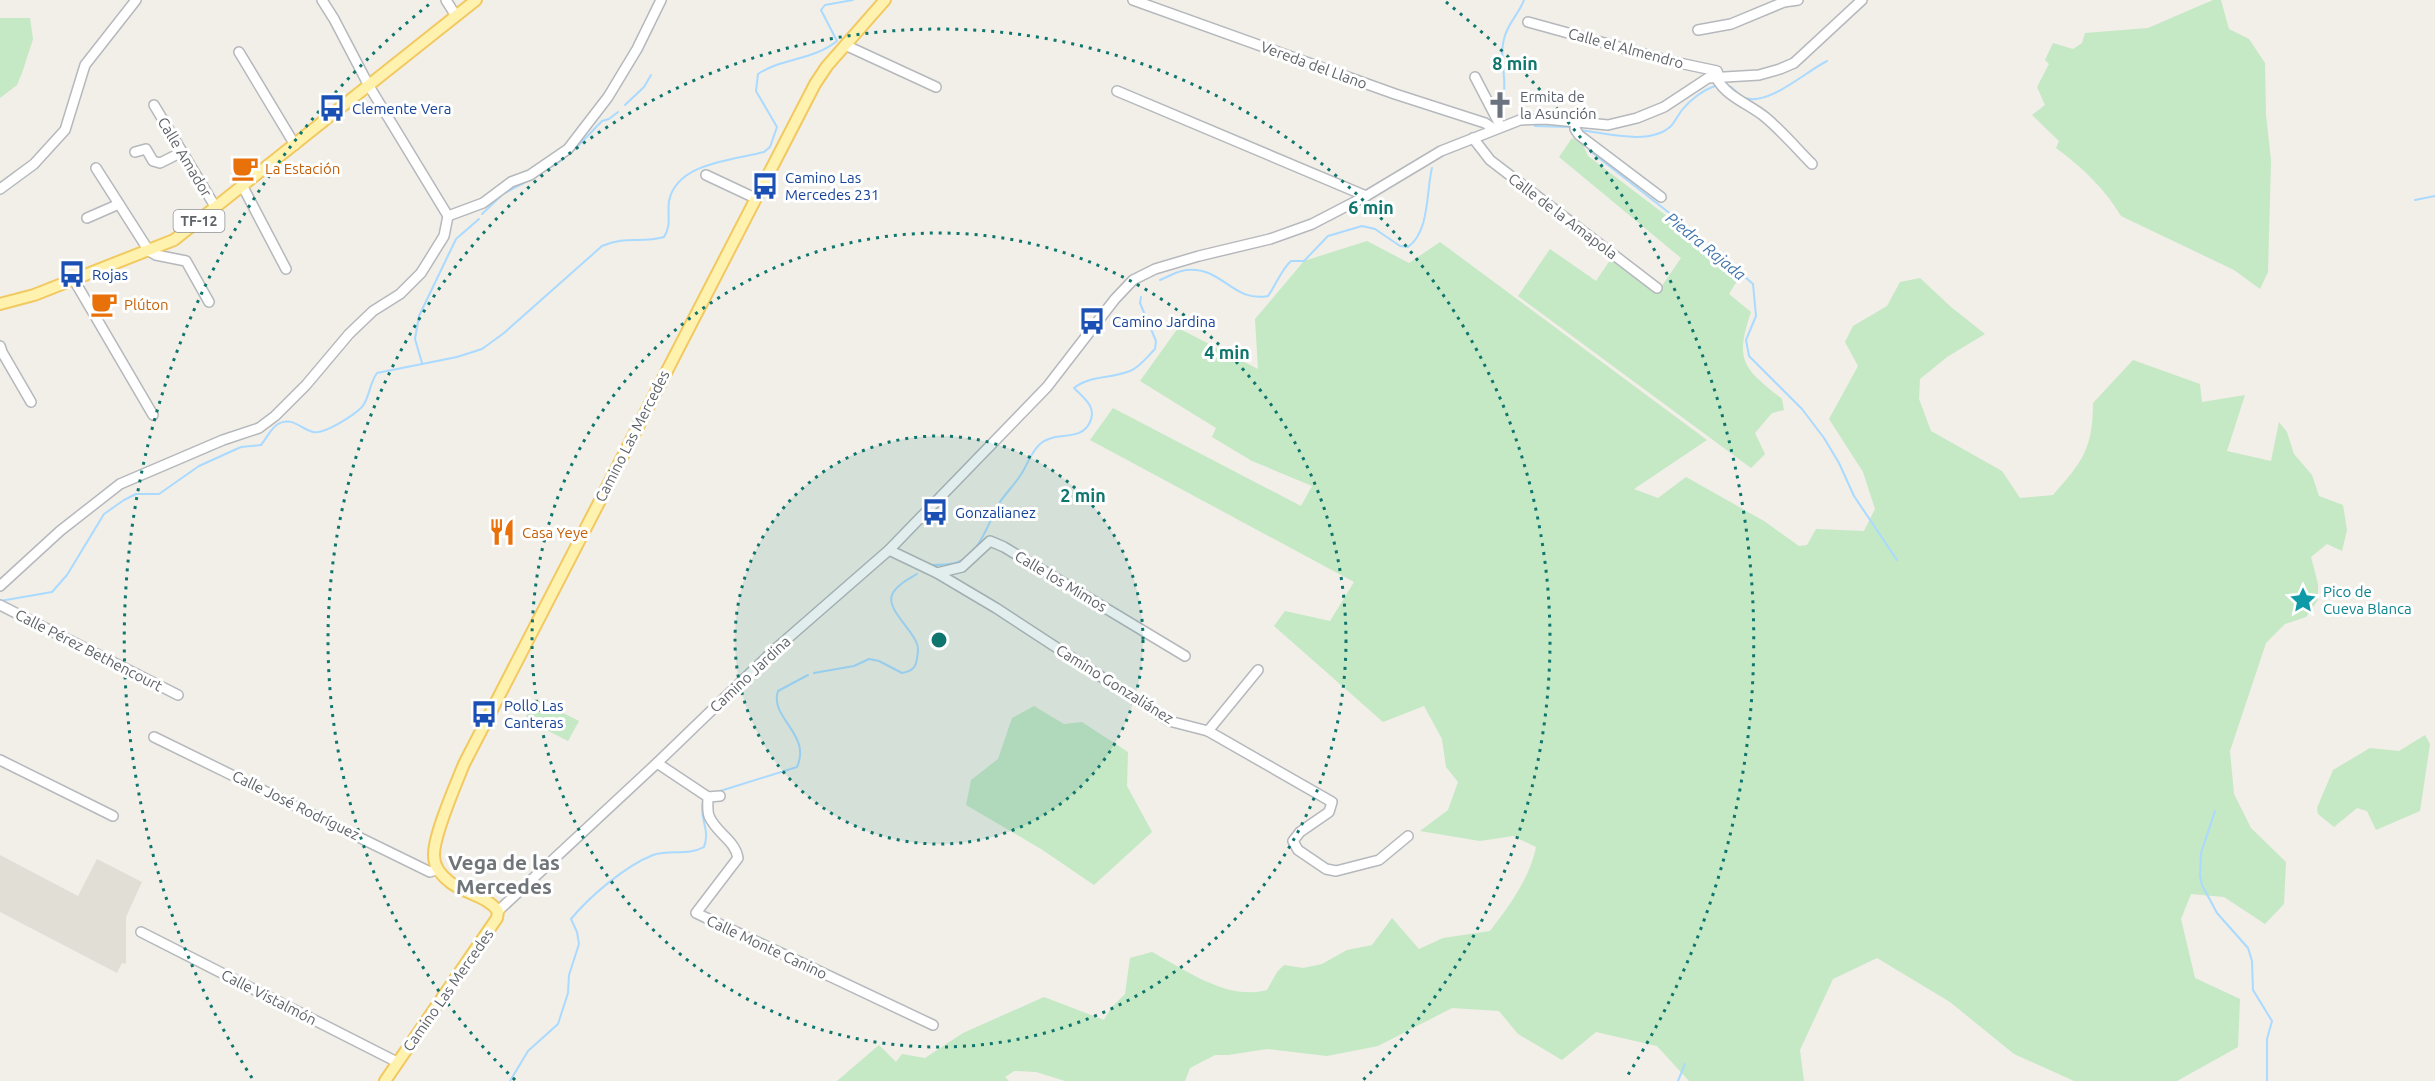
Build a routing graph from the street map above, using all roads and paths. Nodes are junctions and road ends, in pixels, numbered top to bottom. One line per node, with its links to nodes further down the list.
1 (136, 0): 30 (street)
2 (321, 0): 17 (street)
3 (446, 0): 10 (street)
4 (476, 0): 10 (main road, TF-12)
5 (661, 0): 37 (street)
6 (885, 0): 13 (main road, Camino Las Mercedes)
7 (1133, 0): 22 (street, Vereda del Llano)
8 (1798, 0): 12 (street)
9 (1861, 0): 16 (street, Camino Jardina)
10 (456, 16): 17 (main road, TF-12)
11 (1528, 22): 16 (street, Calle el Almendro)
12 (1698, 30)
13 (845, 45): 18 (street); 34 (main road, Camino Las Mercedes)
14 (240, 52): 24 (street)
15 (1475, 77): 22 (street)
16 (1719, 79): 21 (street, Camino Jardina); 27 (street)
17 (369, 86): 24 (main road, TF-12); 37 (street)
18 (936, 87)
19 (1117, 91): 32 (street)
20 (154, 105): 26 (street, Calle Amador)
21 (1576, 122): 22 (street, Camino Jardina); 33 (street)
22 (1498, 128): 23 (street, Camino Jardina)
23 (1473, 138): 32 (street, Camino Jardina); 42 (street, Calle de la Amapola)
24 (295, 145): 31 (main road, TF-12)
25 (135, 152): 26 (street)
26 (182, 152): 36 (street, Calle Amador)
27 (1812, 164)
28 (96, 168): 35 (street)
29 (706, 175): 34 (street)
30 (3, 185)
31 (243, 187): 36 (main road, TF-12); 40 (street)
32 (1366, 196): 48 (street, Camino Jardina)
33 (1661, 197)
34 (755, 198): 63 (main road, Camino Las Mercedes)
35 (119, 204): 38 (street); 39 (street)
36 (216, 208): 39 (main road, TF-12)
37 (448, 216): 50 (street)
38 (87, 218)
39 (149, 251): 41 (main road, TF-12); 43 (street)
40 (286, 269)
41 (74, 280): 44 (main road, TF-12); 47 (street)
42 (1657, 288)
43 (208, 302)
44 (0, 304)
45 (0, 346): 46 (street)
46 (32, 402)
47 (153, 415)
48 (890, 550): 49 (street, Camino Gonzaliánez); 58 (street, Camino Jardina)
49 (938, 573): 52 (street, Calle los Mimos); 55 (street, Camino Gonzaliánez)
50 (0, 586)
51 (0, 605): 54 (street, Calle Pérez Bethencourt)
52 (1185, 656)
53 (1258, 670): 55 (street)
54 (178, 694)
55 (1208, 731): 62 (street, Camino Gonzaliánez)
56 (154, 737): 63 (street, Calle José Rodríguez)
57 (0, 760): 61 (street)
58 (657, 763): 60 (street); 64 (street, Camino Jardina)
59 (720, 796): 60 (street)
60 (708, 797): 66 (street, Calle Monte Canino)
61 (113, 816)
62 (1408, 836)
63 (438, 870): 64 (main road, Camino Las Mercedes)
64 (498, 911): 67 (main road, Camino Las Mercedes)
65 (141, 932): 67 (street, Calle Vistalmón)
66 (933, 1025)
67 (397, 1062): 68 (main road, Camino Las Mercedes)
68 (385, 1081)

